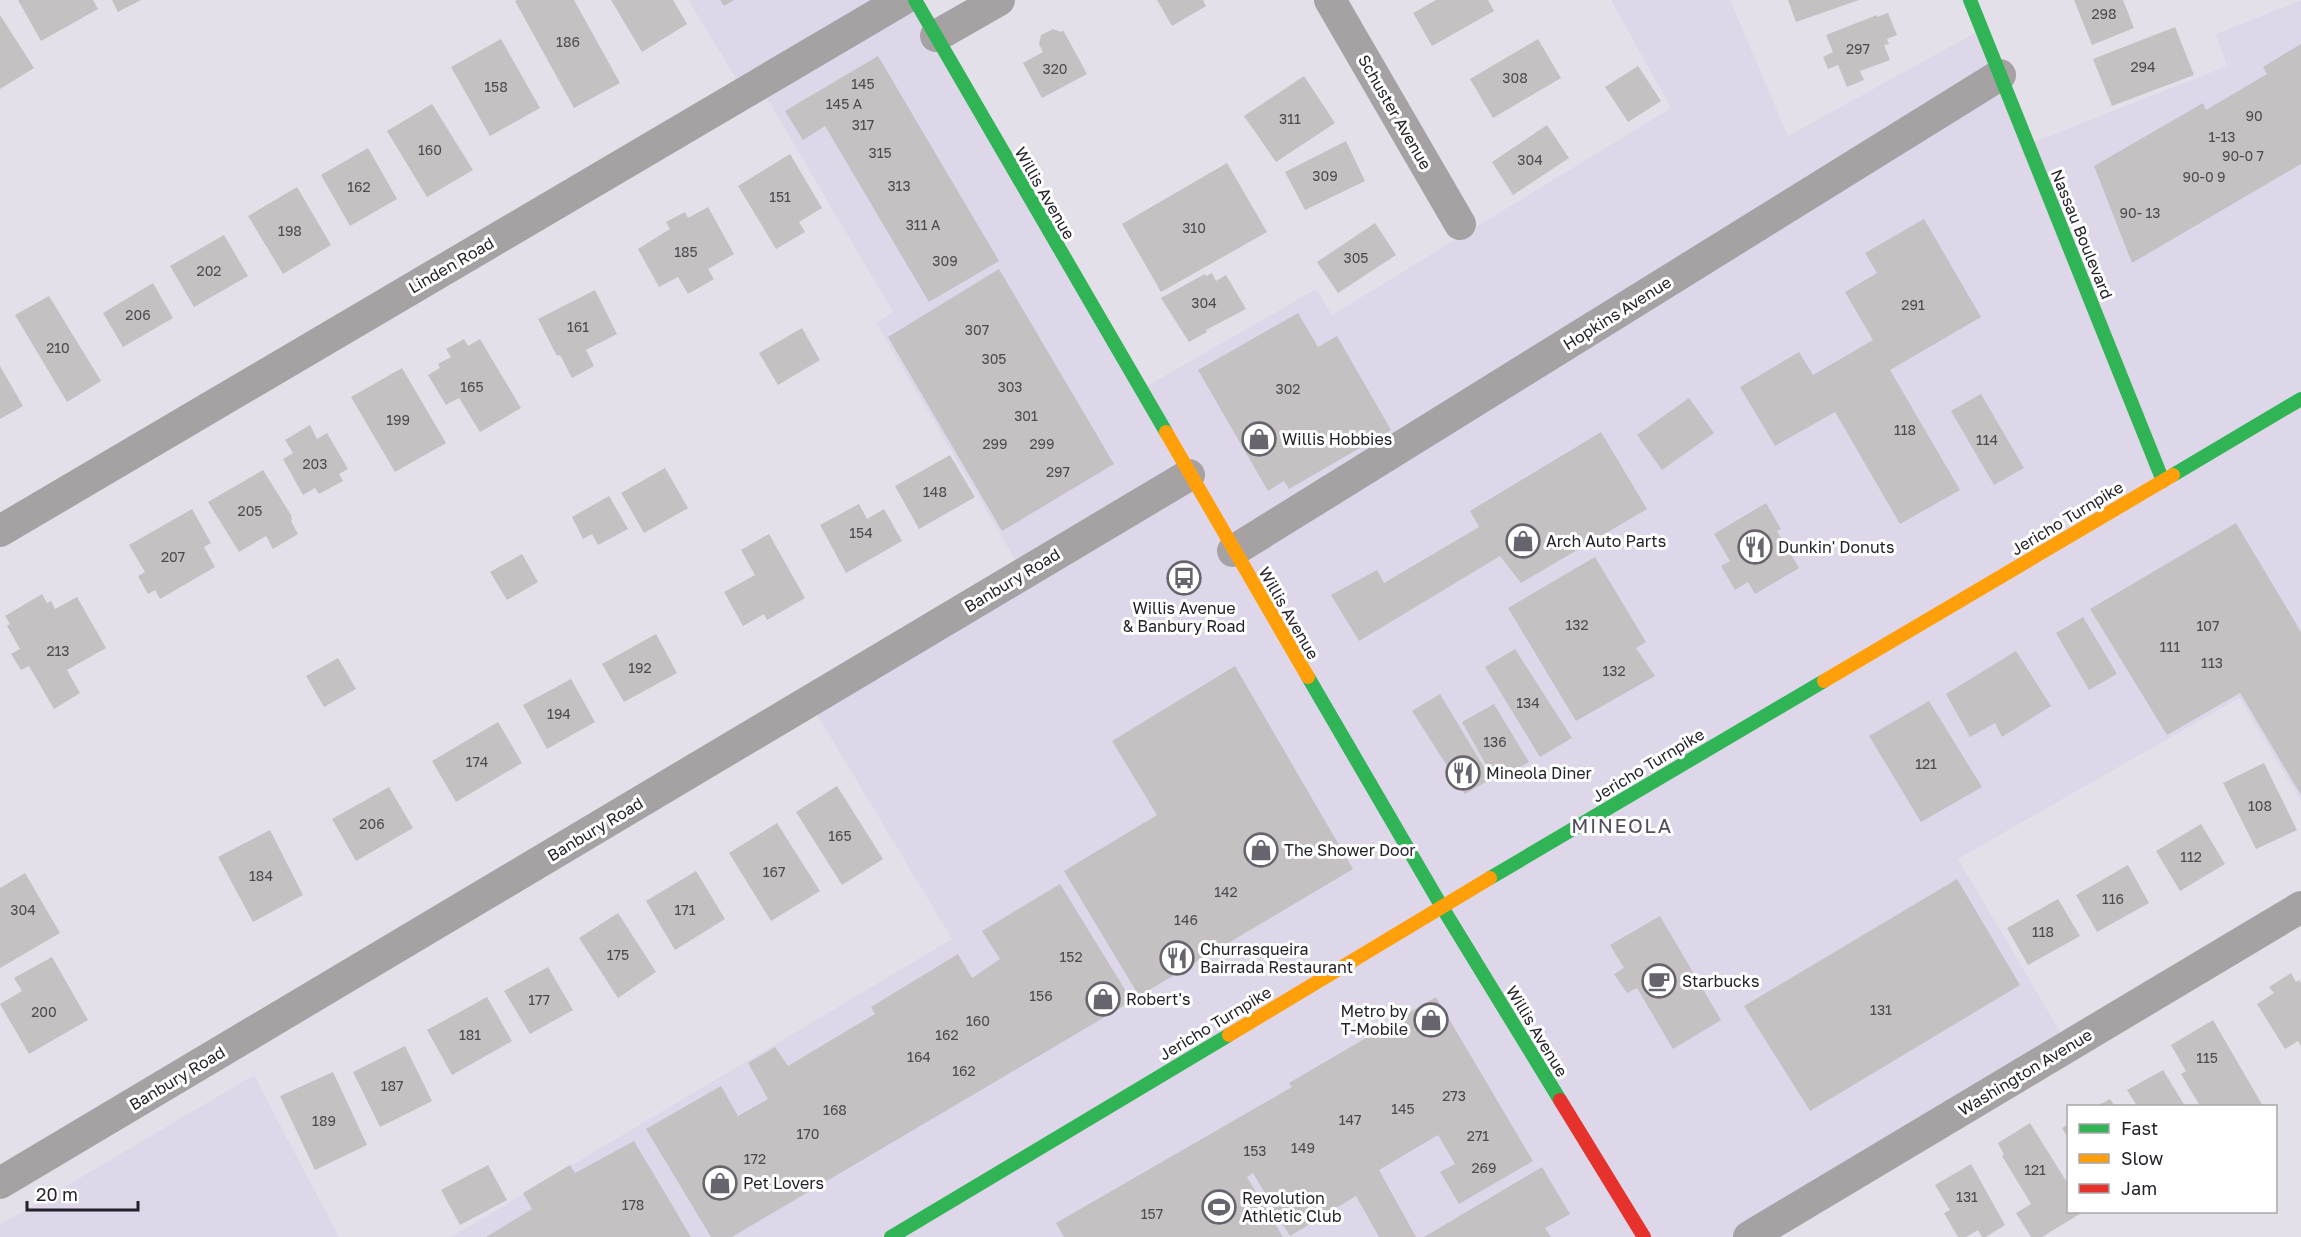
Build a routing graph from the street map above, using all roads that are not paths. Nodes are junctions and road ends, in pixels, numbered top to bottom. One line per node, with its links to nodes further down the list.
1 (902, 0): 12 (street, Linden Road)
2 (915, 0): 6 (main road, Willis Avenue)
3 (999, 0): 6 (street)
4 (1330, 0): 8 (street, Schuster Avenue)
5 (1971, 0): 7 (main road, Nassau Boulevard)
6 (936, 36): 10 (main road, Willis Avenue)
7 (2000, 75): 11 (main road, Nassau Boulevard); 13 (street, Hopkins Avenue)
8 (1460, 224)
9 (2301, 399): 11 (main road, Jericho Turnpike)
10 (1189, 475): 13 (main road, Willis Avenue); 16 (street, Banbury Road)
11 (2163, 481): 14 (main road, Jericho Turnpike)
12 (0, 531)
13 (1233, 551): 14 (main road, Willis Avenue)
14 (1442, 907): 17 (main road, Jericho Turnpike); 18 (main road, Willis Avenue)
15 (2301, 907): 19 (street, Washington Avenue)
16 (0, 1183)
17 (891, 1237)
18 (1644, 1237)
19 (1749, 1237)

